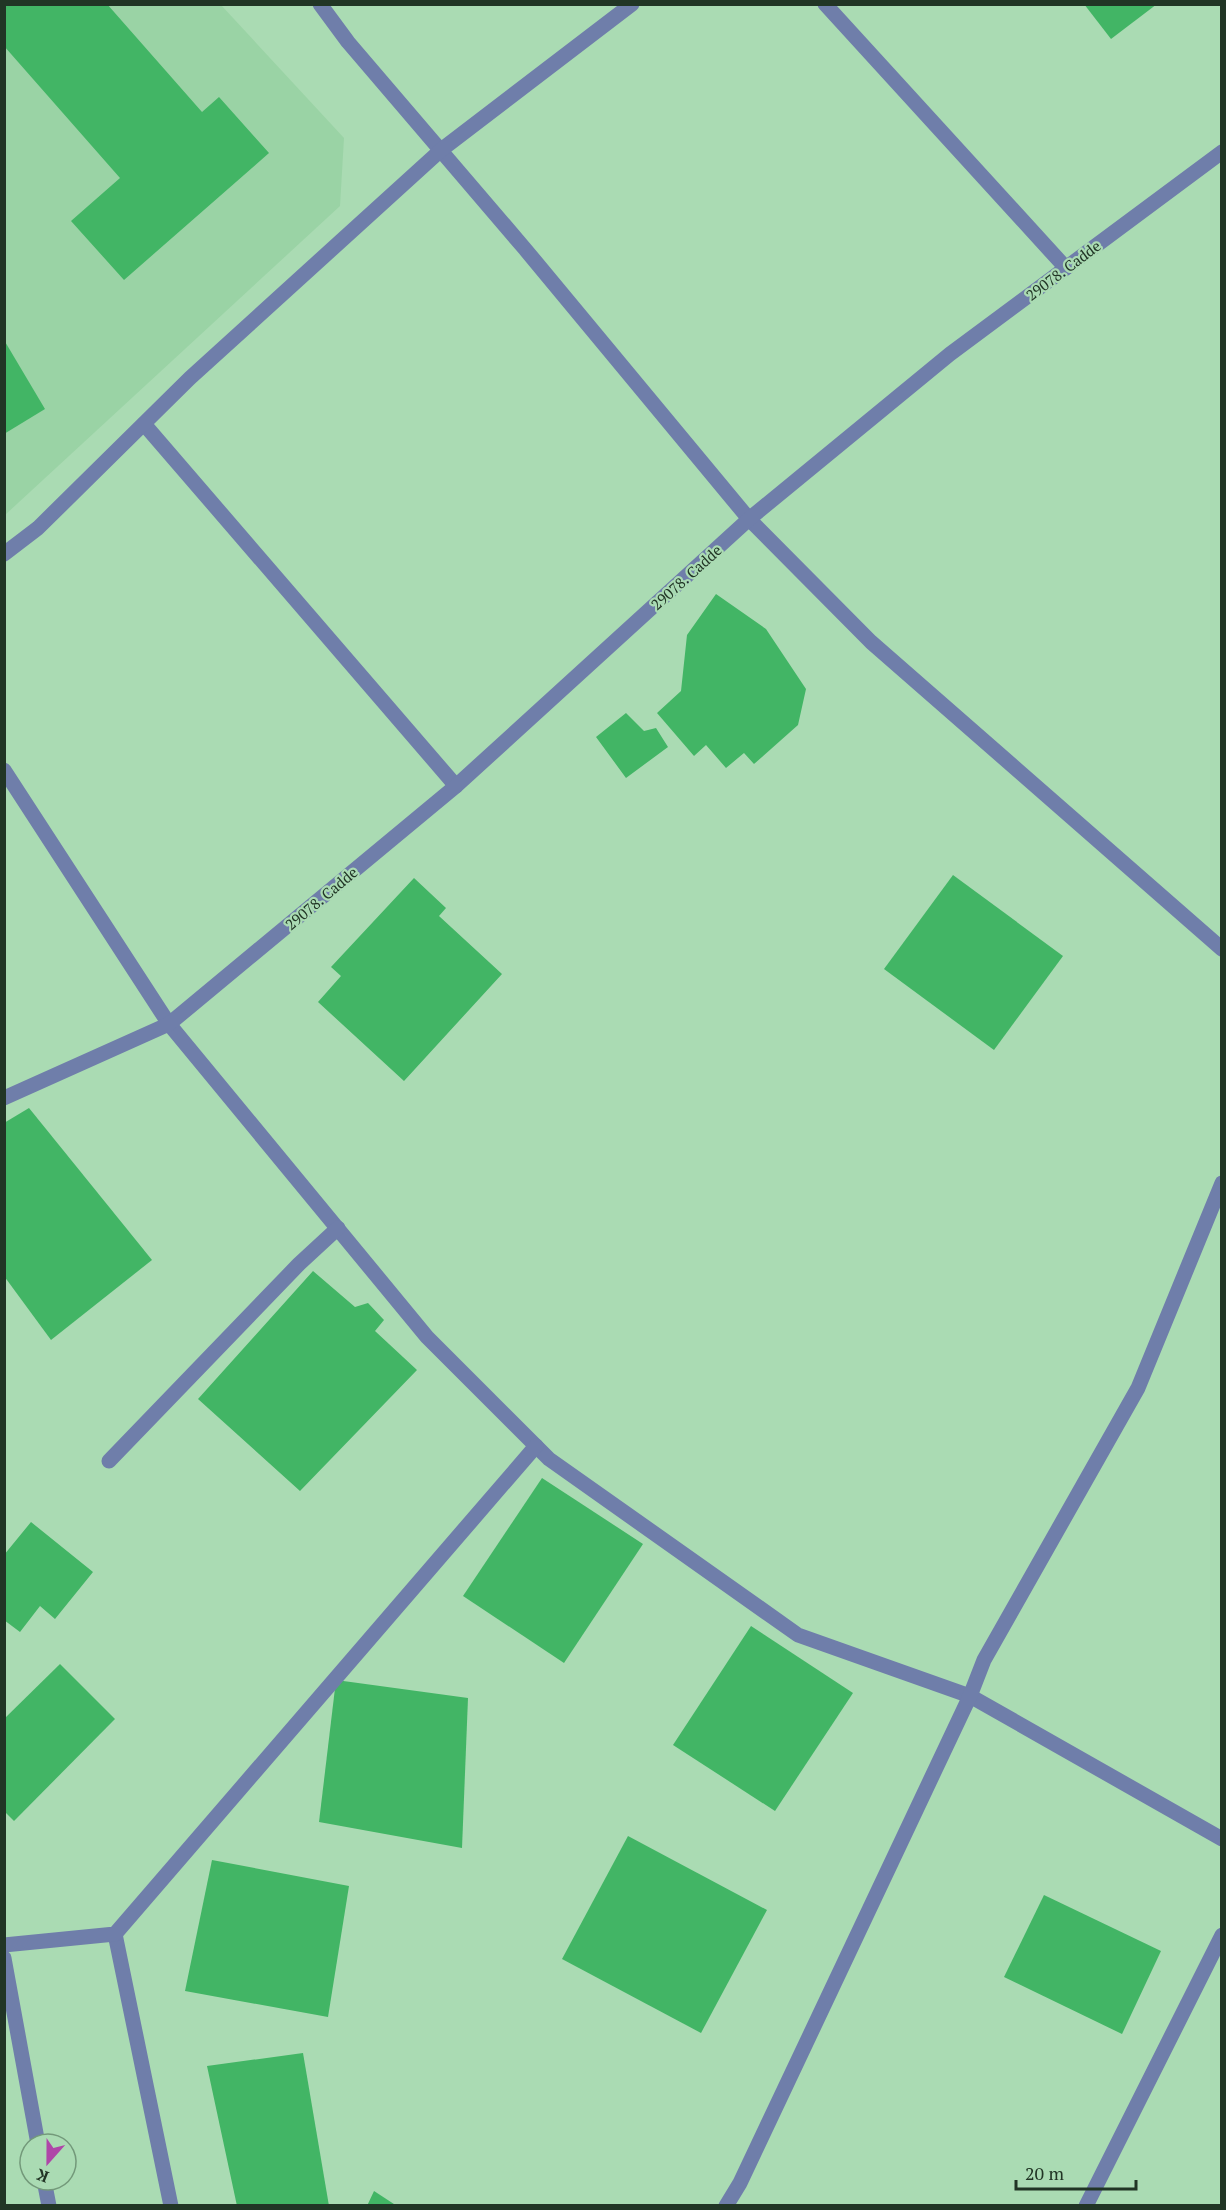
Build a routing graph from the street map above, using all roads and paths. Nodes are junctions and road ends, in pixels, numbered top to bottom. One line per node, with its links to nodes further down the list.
1 (320, 4): 4 (street)
2 (632, 4): 4 (street)
3 (825, 4): 6 (street)
4 (441, 150): 7 (street); 8 (street)
5 (1221, 152): 6 (street, 29078. Cadde)
6 (1065, 268): 8 (street, 29078. Cadde)
7 (144, 424): 9 (street); 11 (street)
8 (749, 519): 11 (street, 29078. Cadde); 12 (street)
9 (4, 554)
10 (4, 770): 13 (street)
11 (456, 786): 13 (street, 29078. Cadde)
12 (1221, 949)
13 (169, 1024): 14 (street, 29078. Cadde); 16 (street)
14 (4, 1098)
15 (1221, 1183): 19 (street)
16 (338, 1228): 17 (street); 18 (street)
17 (536, 1446): 19 (street); 21 (street)
18 (109, 1461)
19 (970, 1696): 20 (street); 27 (street)
20 (1221, 1839)
21 (115, 1934): 23 (street); 26 (street)
22 (1221, 1935): 28 (street)
23 (4, 1945)
24 (4, 1958): 25 (street)
25 (36, 2132)
26 (171, 2205)
27 (726, 2205)
28 (1086, 2205)

